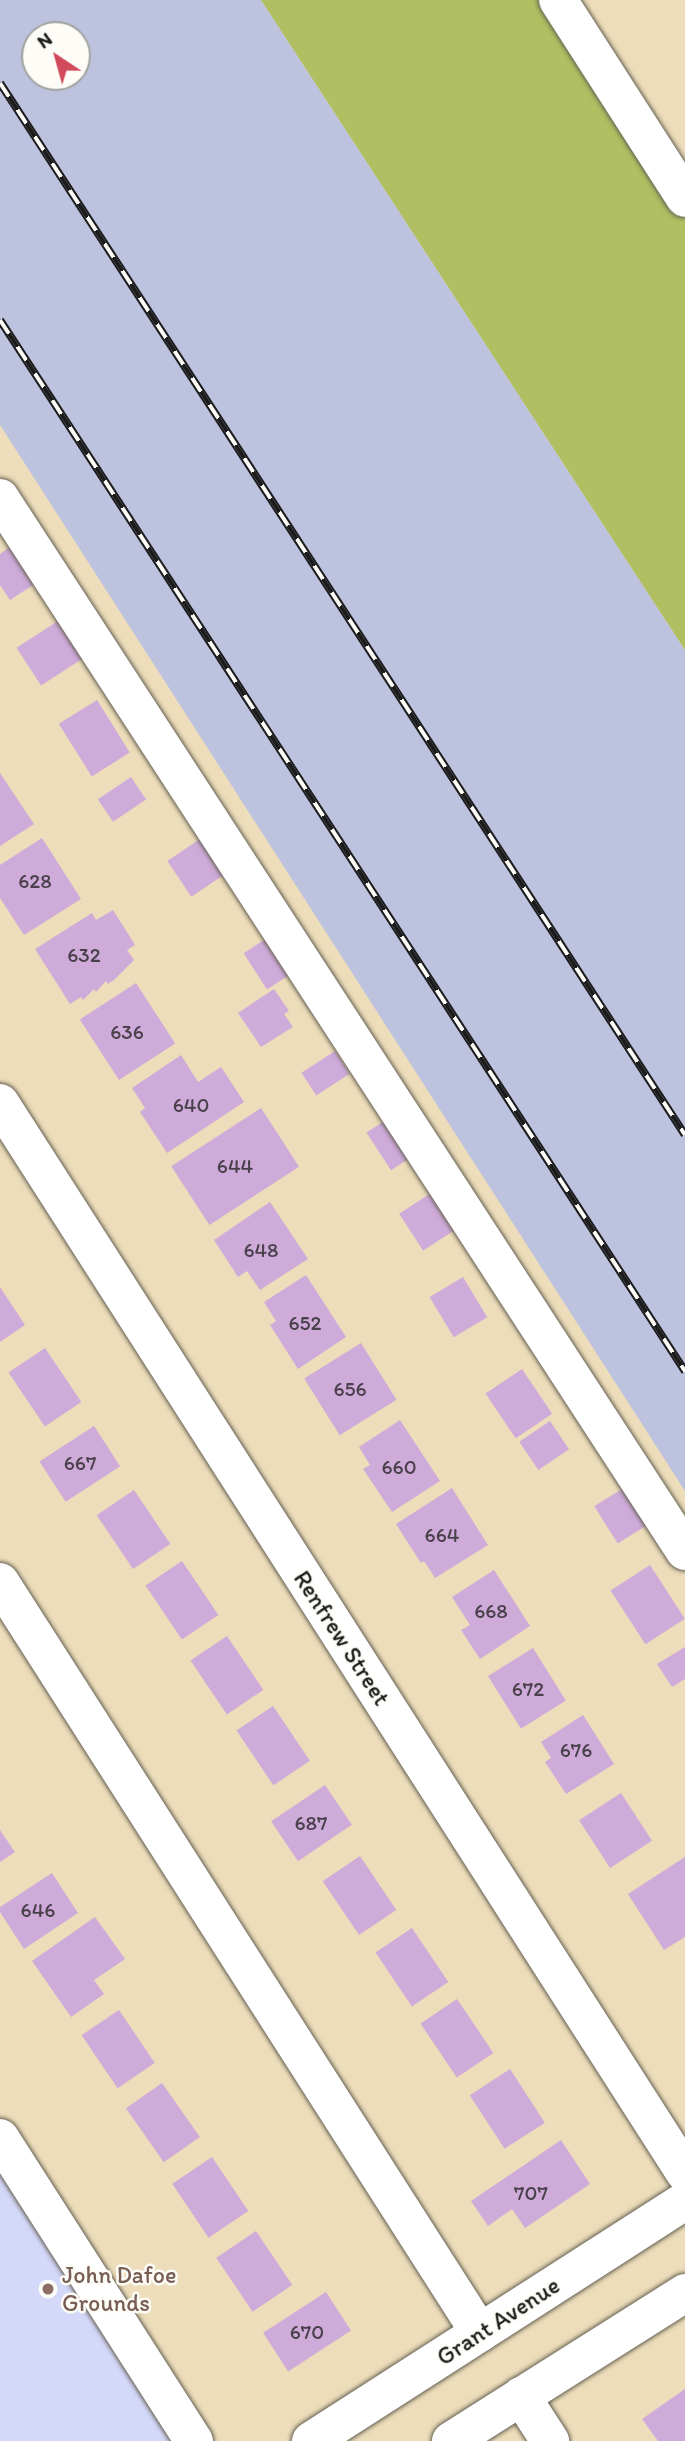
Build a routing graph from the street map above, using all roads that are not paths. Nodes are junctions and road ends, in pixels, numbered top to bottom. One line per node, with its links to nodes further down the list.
1 (558, 0): 2 (street)
2 (685, 198)
3 (0, 498): 5 (street)
4 (0, 1103): 8 (street, Renfrew Street)
5 (685, 1551)
6 (0, 1583): 11 (street)
7 (0, 2138): 13 (street)
8 (685, 2173)
9 (685, 2201): 11 (street, Grant Avenue)
10 (685, 2293): 12 (street)
11 (480, 2333): 14 (street, Grant Avenue)
12 (521, 2396): 15 (street); 16 (street)
13 (194, 2441)
14 (311, 2441)
15 (451, 2441)
16 (550, 2441)

